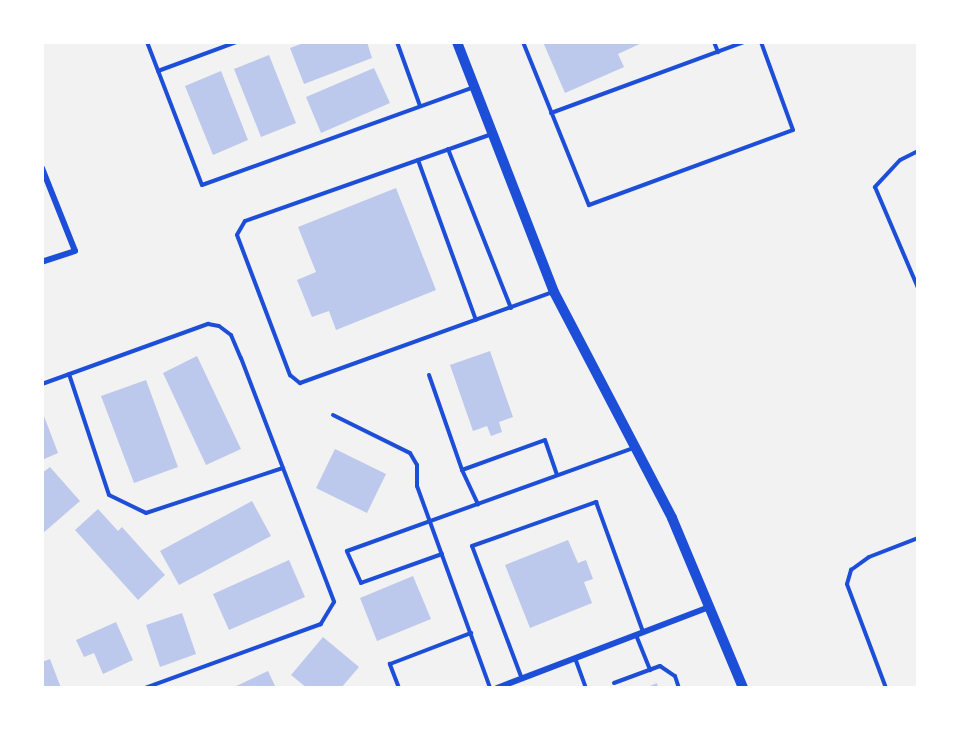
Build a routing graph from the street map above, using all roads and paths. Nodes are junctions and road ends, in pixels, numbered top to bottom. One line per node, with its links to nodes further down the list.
1 (147, 42): 10 (lane)
2 (237, 42): 10 (lane)
3 (396, 42): 12 (lane)
4 (457, 42): 11 (main road)
5 (523, 42): 13 (lane)
6 (714, 42): 9 (lane)
7 (744, 42): 9 (lane)
8 (761, 42): 13 (lane)
9 (718, 52): 13 (lane)
10 (158, 71): 12 (lane)
11 (474, 87): 12 (lane); 14 (main road)
12 (420, 106)
13 (551, 112)
14 (492, 134): 15 (lane); 21 (main road)
15 (448, 149): 17 (lane); 22 (lane)
16 (918, 151): 20 (lane)
17 (418, 160): 23 (lane); 23 (lane)
18 (42, 168): 19 (street)
19 (42, 262)
20 (918, 288)
21 (554, 292): 22 (lane); 28 (main road)
22 (510, 308): 23 (lane)
23 (476, 320)
24 (69, 374): 26 (lane); 29 (lane); 29 (lane)
25 (429, 375): 30 (lane)
26 (42, 384)
27 (333, 415): 33 (lane)
28 (637, 447): 31 (lane); 36 (main road)
29 (283, 468): 43 (lane)
30 (462, 470): 31 (lane); 32 (lane)
31 (557, 475): 32 (lane)
32 (478, 504): 33 (lane)
33 (430, 521): 35 (lane); 35 (lane)
34 (918, 538): 50 (lane)
35 (442, 554): 37 (lane)
36 (707, 608): 38 (street); 49 (main road)
37 (471, 633): 44 (lane); 45 (lane)
38 (640, 634): 39 (street); 40 (lane); 41 (lane)
39 (575, 658): 41 (street); 47 (lane)
40 (650, 670): 42 (lane); 48 (lane)
41 (522, 679): 46 (street)
42 (614, 683)
43 (145, 688)
44 (399, 688)
45 (490, 688)
46 (497, 688)
47 (586, 688)
48 (679, 688)
49 (743, 688)
50 (886, 688)

